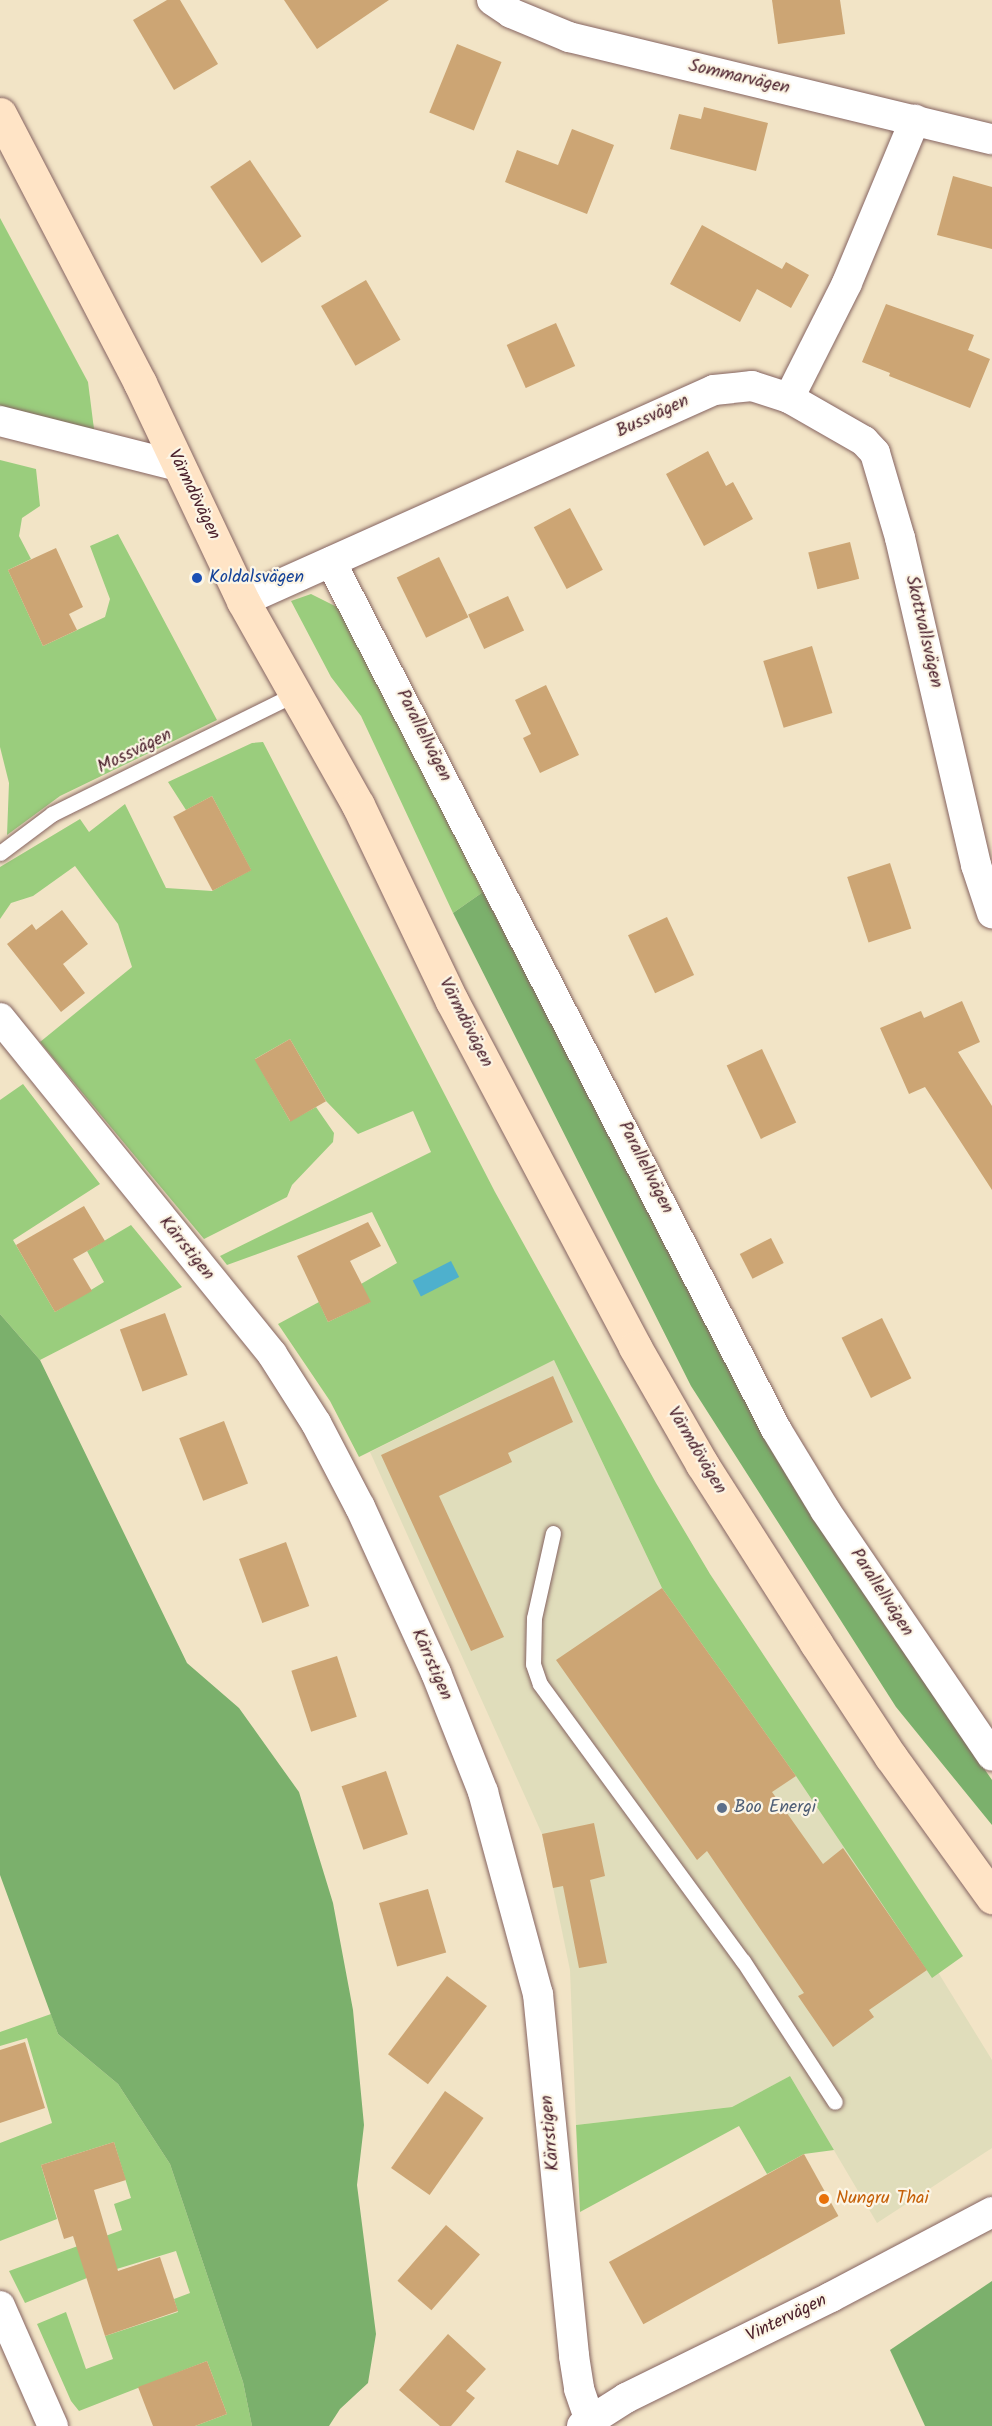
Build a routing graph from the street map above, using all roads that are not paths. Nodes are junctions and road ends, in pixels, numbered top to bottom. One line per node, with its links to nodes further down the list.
1 (492, 0): 3 (street, Sommarvägen)
2 (0, 114): 7 (main road, Värmdövägen)
3 (915, 120): 4 (street, Sommarvägen); 5 (street)
4 (992, 139)
5 (789, 398): 8 (street, Bussvägen); 12 (street, Skottvallsvägen)
6 (0, 421): 7 (street)
7 (178, 465): 9 (main road, Värmdövägen)
8 (331, 562): 9 (street, Bussvägen); 15 (street, Parallellvägen)
9 (243, 600): 10 (main road, Värmdövägen)
10 (293, 695): 11 (lane, Mossvägen); 16 (main road, Värmdövägen)
11 (0, 853)
12 (992, 912)
13 (0, 1018): 20 (street, Kärrstigen)
14 (553, 1533): 17 (lane)
15 (992, 1756)
16 (992, 1897)
17 (835, 2102)
18 (992, 2212): 20 (street, Vintervägen)
19 (0, 2306): 21 (street)
20 (588, 2424)
21 (53, 2426)

